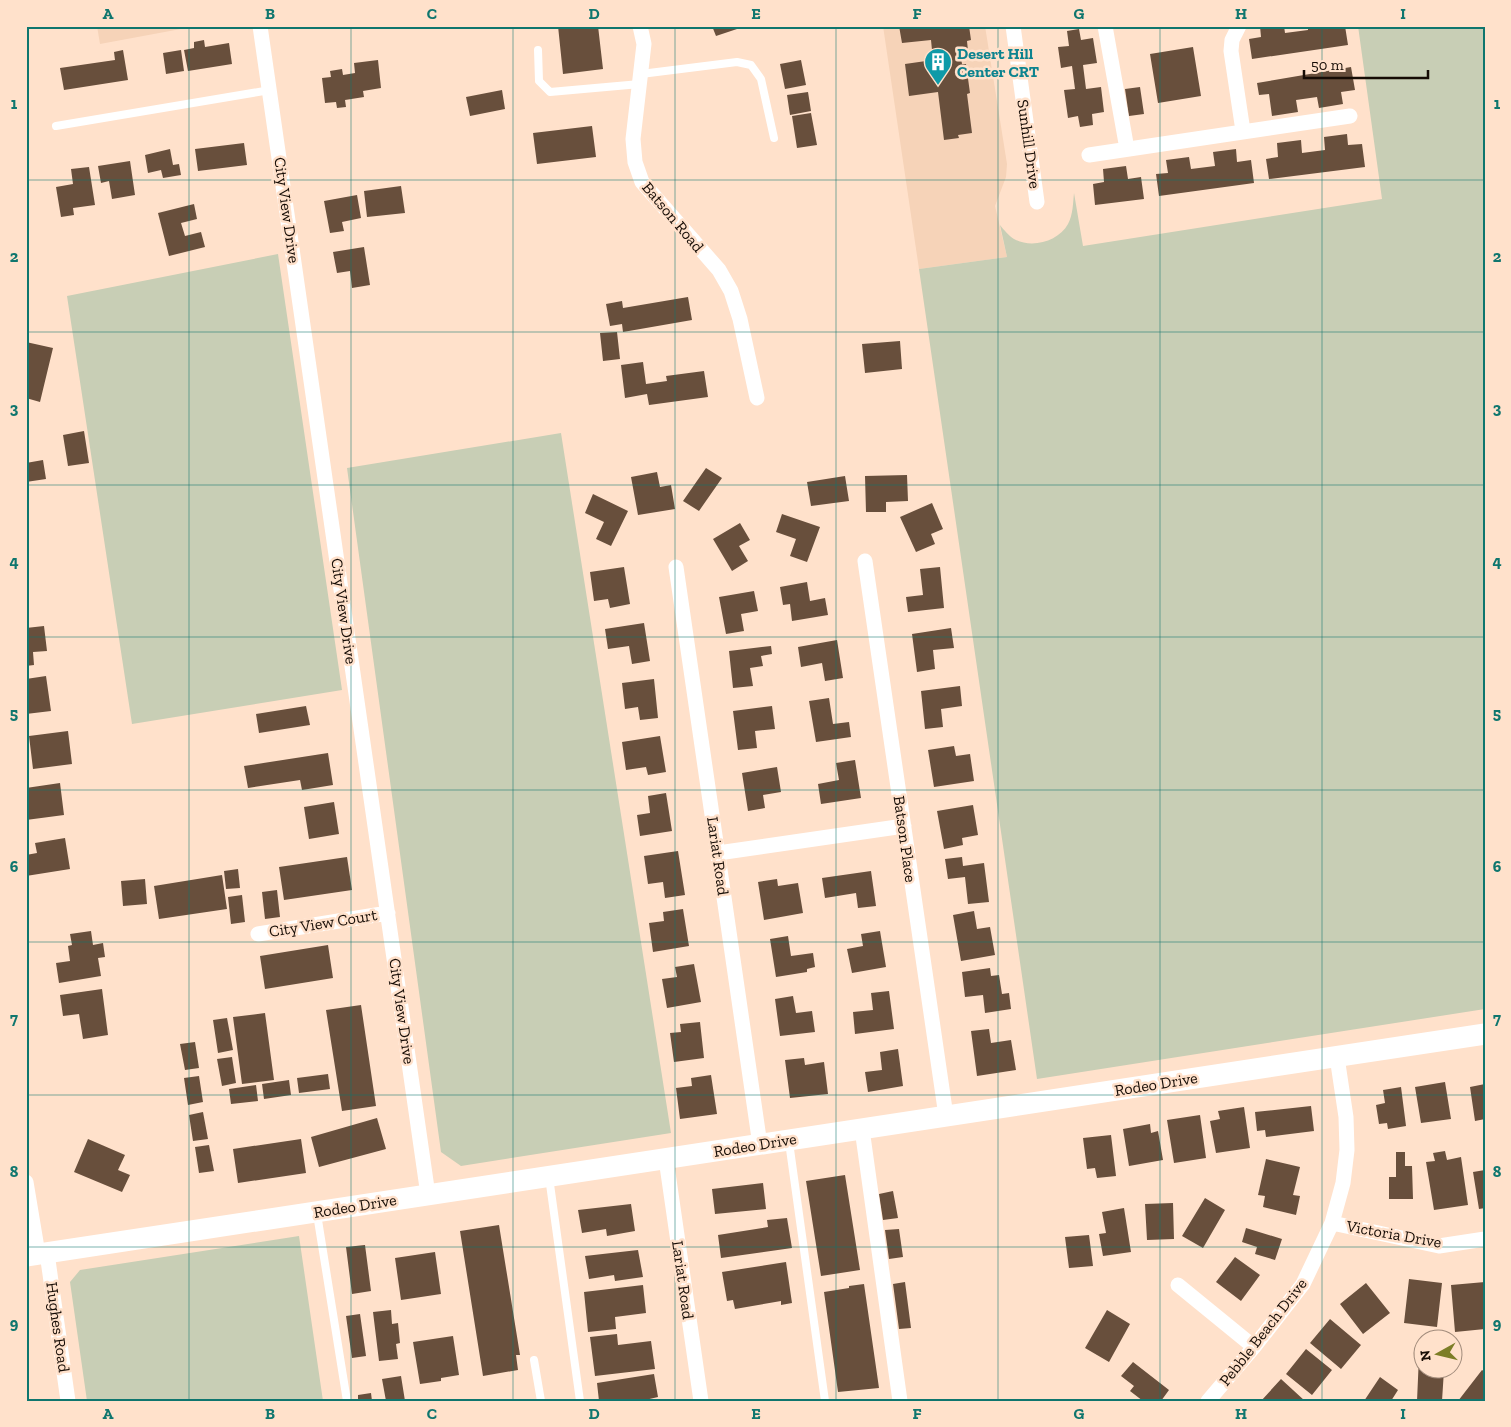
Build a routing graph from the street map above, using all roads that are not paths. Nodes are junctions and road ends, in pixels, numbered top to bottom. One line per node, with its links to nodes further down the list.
1 (260, 26): 8 (street, City View Drive)
2 (640, 26): 7 (street, Batson Road)
3 (1013, 26): 15 (street, Sunhill Drive)
4 (1105, 26): 13 (street)
5 (1239, 26): 11 (street)
6 (538, 50): 7 (lane)
7 (640, 79): 12 (lane); 16 (street, Batson Road)
8 (270, 90): 10 (lane); 21 (street, City View Drive)
9 (1350, 116): 11 (street)
10 (56, 126)
11 (1244, 131): 13 (street)
12 (774, 138)
13 (1127, 149): 14 (street)
14 (1089, 155)
15 (1037, 202)
16 (757, 398)
17 (866, 561): 19 (street, Batson Place)
18 (676, 567): 20 (street, Lariat Road)
19 (904, 826): 20 (street); 25 (street, Batson Place)
20 (718, 853): 28 (street, Lariat Road)
21 (388, 913): 22 (street, City View Court); 32 (street, City View Drive)
22 (258, 934)
23 (1485, 1034): 24 (street, Rodeo Drive)
24 (1337, 1057): 25 (street, Rodeo Drive); 34 (street, Pebble Beach Drive)
25 (946, 1116): 26 (street, Rodeo Drive)
26 (862, 1129): 27 (street, Rodeo Drive); 40 (street)
27 (789, 1140): 28 (street, Rodeo Drive); 46 (lane)
28 (760, 1145): 29 (street, Rodeo Drive)
29 (666, 1159): 30 (street, Rodeo Drive); 45 (street, Lariat Road)
30 (549, 1177): 32 (street, Rodeo Drive); 44 (lane)
31 (26, 1182): 36 (street, Hughes Road)
32 (428, 1195): 33 (street, Rodeo Drive)
33 (316, 1212): 36 (street, Rodeo Drive); 42 (lane)
34 (1332, 1223): 35 (street, Victoria Drive); 38 (street, Pebble Beach Drive)
35 (1485, 1239)
36 (37, 1255): 41 (street, Hughes Road)
37 (1178, 1285): 38 (street)
38 (1254, 1347): 47 (street, Pebble Beach Drive)
39 (534, 1360): 43 (lane)
40 (895, 1400)
41 (68, 1401)
42 (347, 1401)
43 (541, 1401)
44 (580, 1401)
45 (701, 1401)
46 (825, 1401)
47 (1208, 1401)

